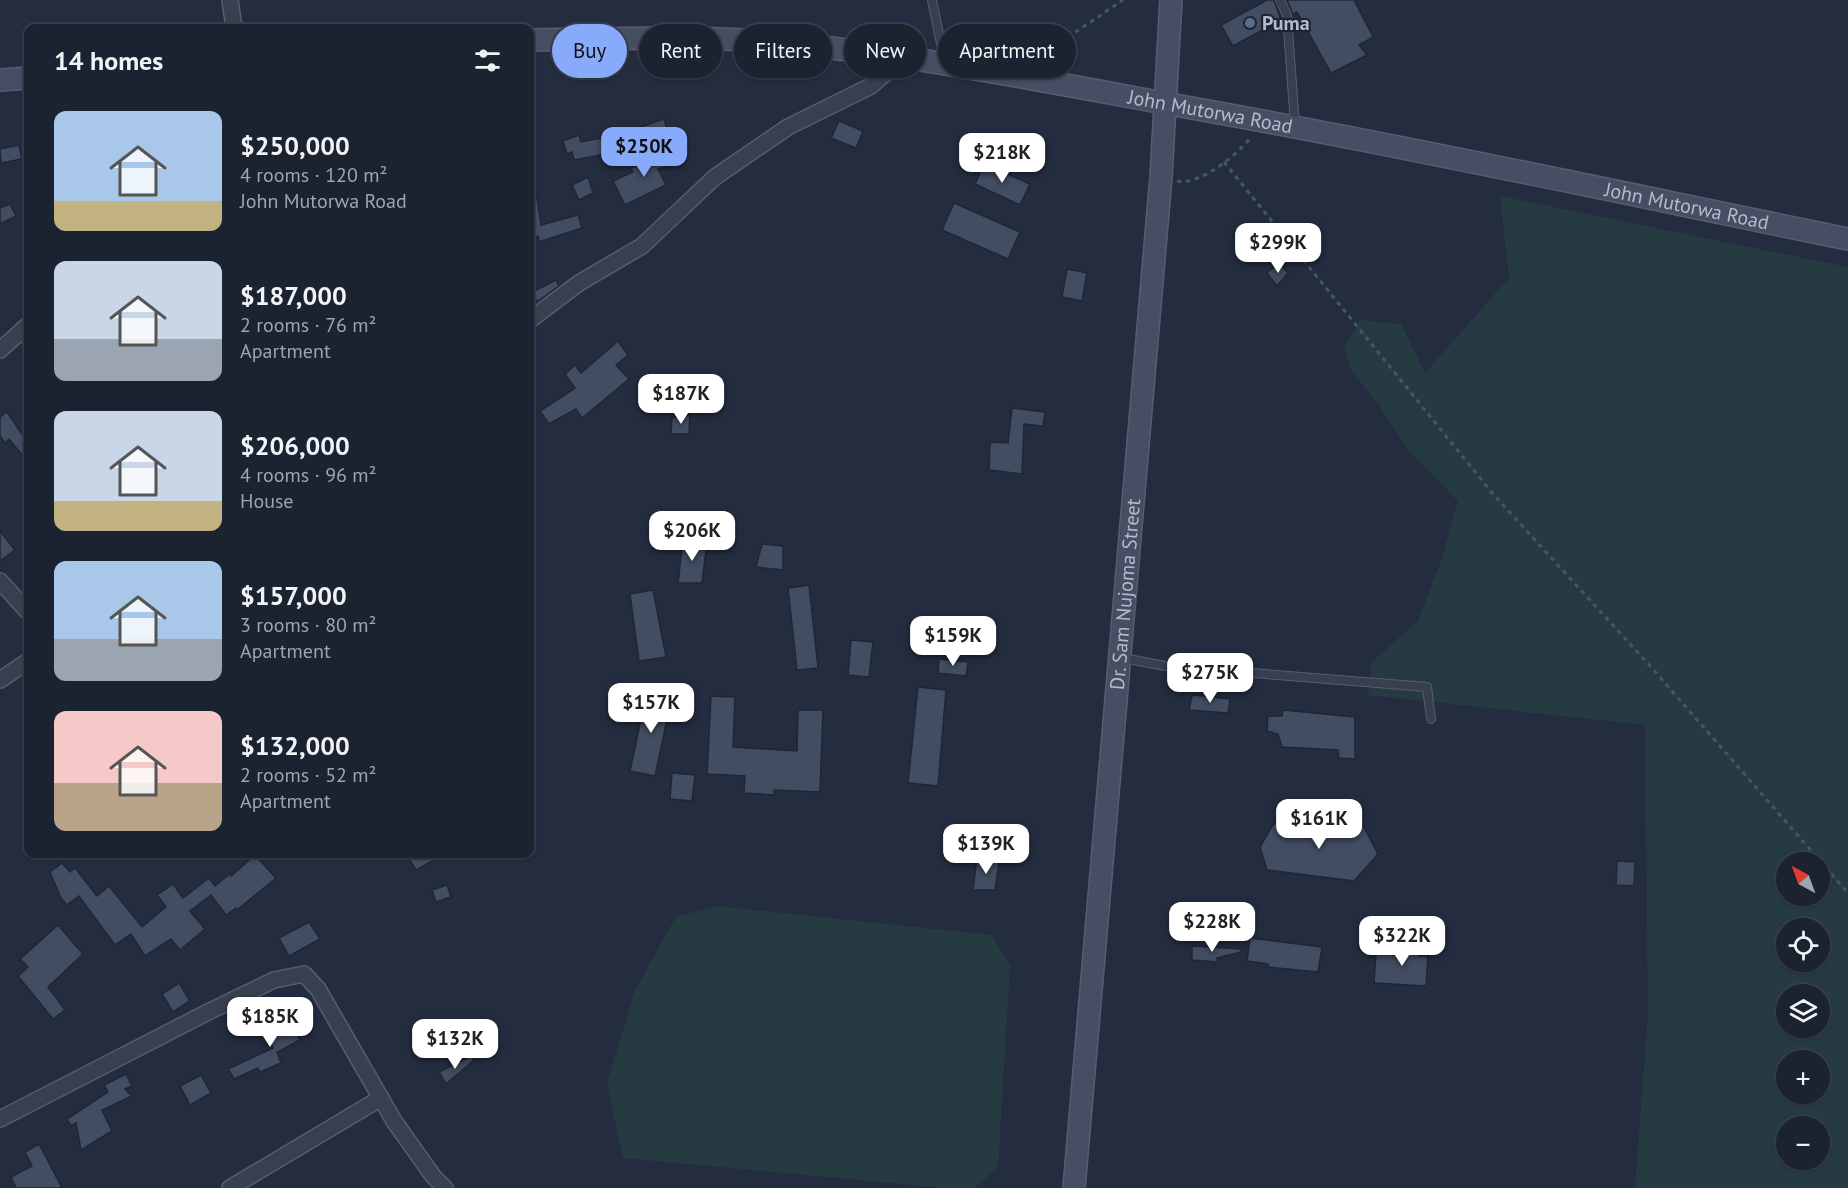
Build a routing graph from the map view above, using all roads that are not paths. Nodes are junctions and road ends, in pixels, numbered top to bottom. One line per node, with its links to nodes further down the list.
1 (230, 0): 5 (street)
2 (932, 0): 6 (lane)
3 (1171, 0): 13 (street, Dr. Sam Nujoma Street)
4 (1280, 0): 14 (lane)
5 (233, 24)
6 (938, 30)
7 (534, 40): 8 (street, John Mutorwa Road)
8 (844, 51)
9 (24, 78): 12 (street)
10 (882, 78): 16 (street)
11 (1025, 78): 13 (street, John Mutorwa Road)
12 (0, 80)
13 (1166, 103): 14 (street, John Mutorwa Road); 21 (street, Dr. Sam Nujoma Street)
14 (1295, 127): 15 (street, John Mutorwa Road)
15 (1848, 239)
16 (534, 317)
17 (24, 329): 18 (street)
18 (0, 350)
19 (0, 581): 20 (street)
20 (24, 608)
21 (1118, 657): 24 (lane); 29 (street, Dr. Sam Nujoma Street)
22 (24, 664): 23 (street)
23 (0, 680)
24 (1431, 719)
25 (381, 1098): 26 (street); 27 (street); 28 (street)
26 (0, 1119)
27 (230, 1188)
28 (445, 1188)
29 (1074, 1188)

